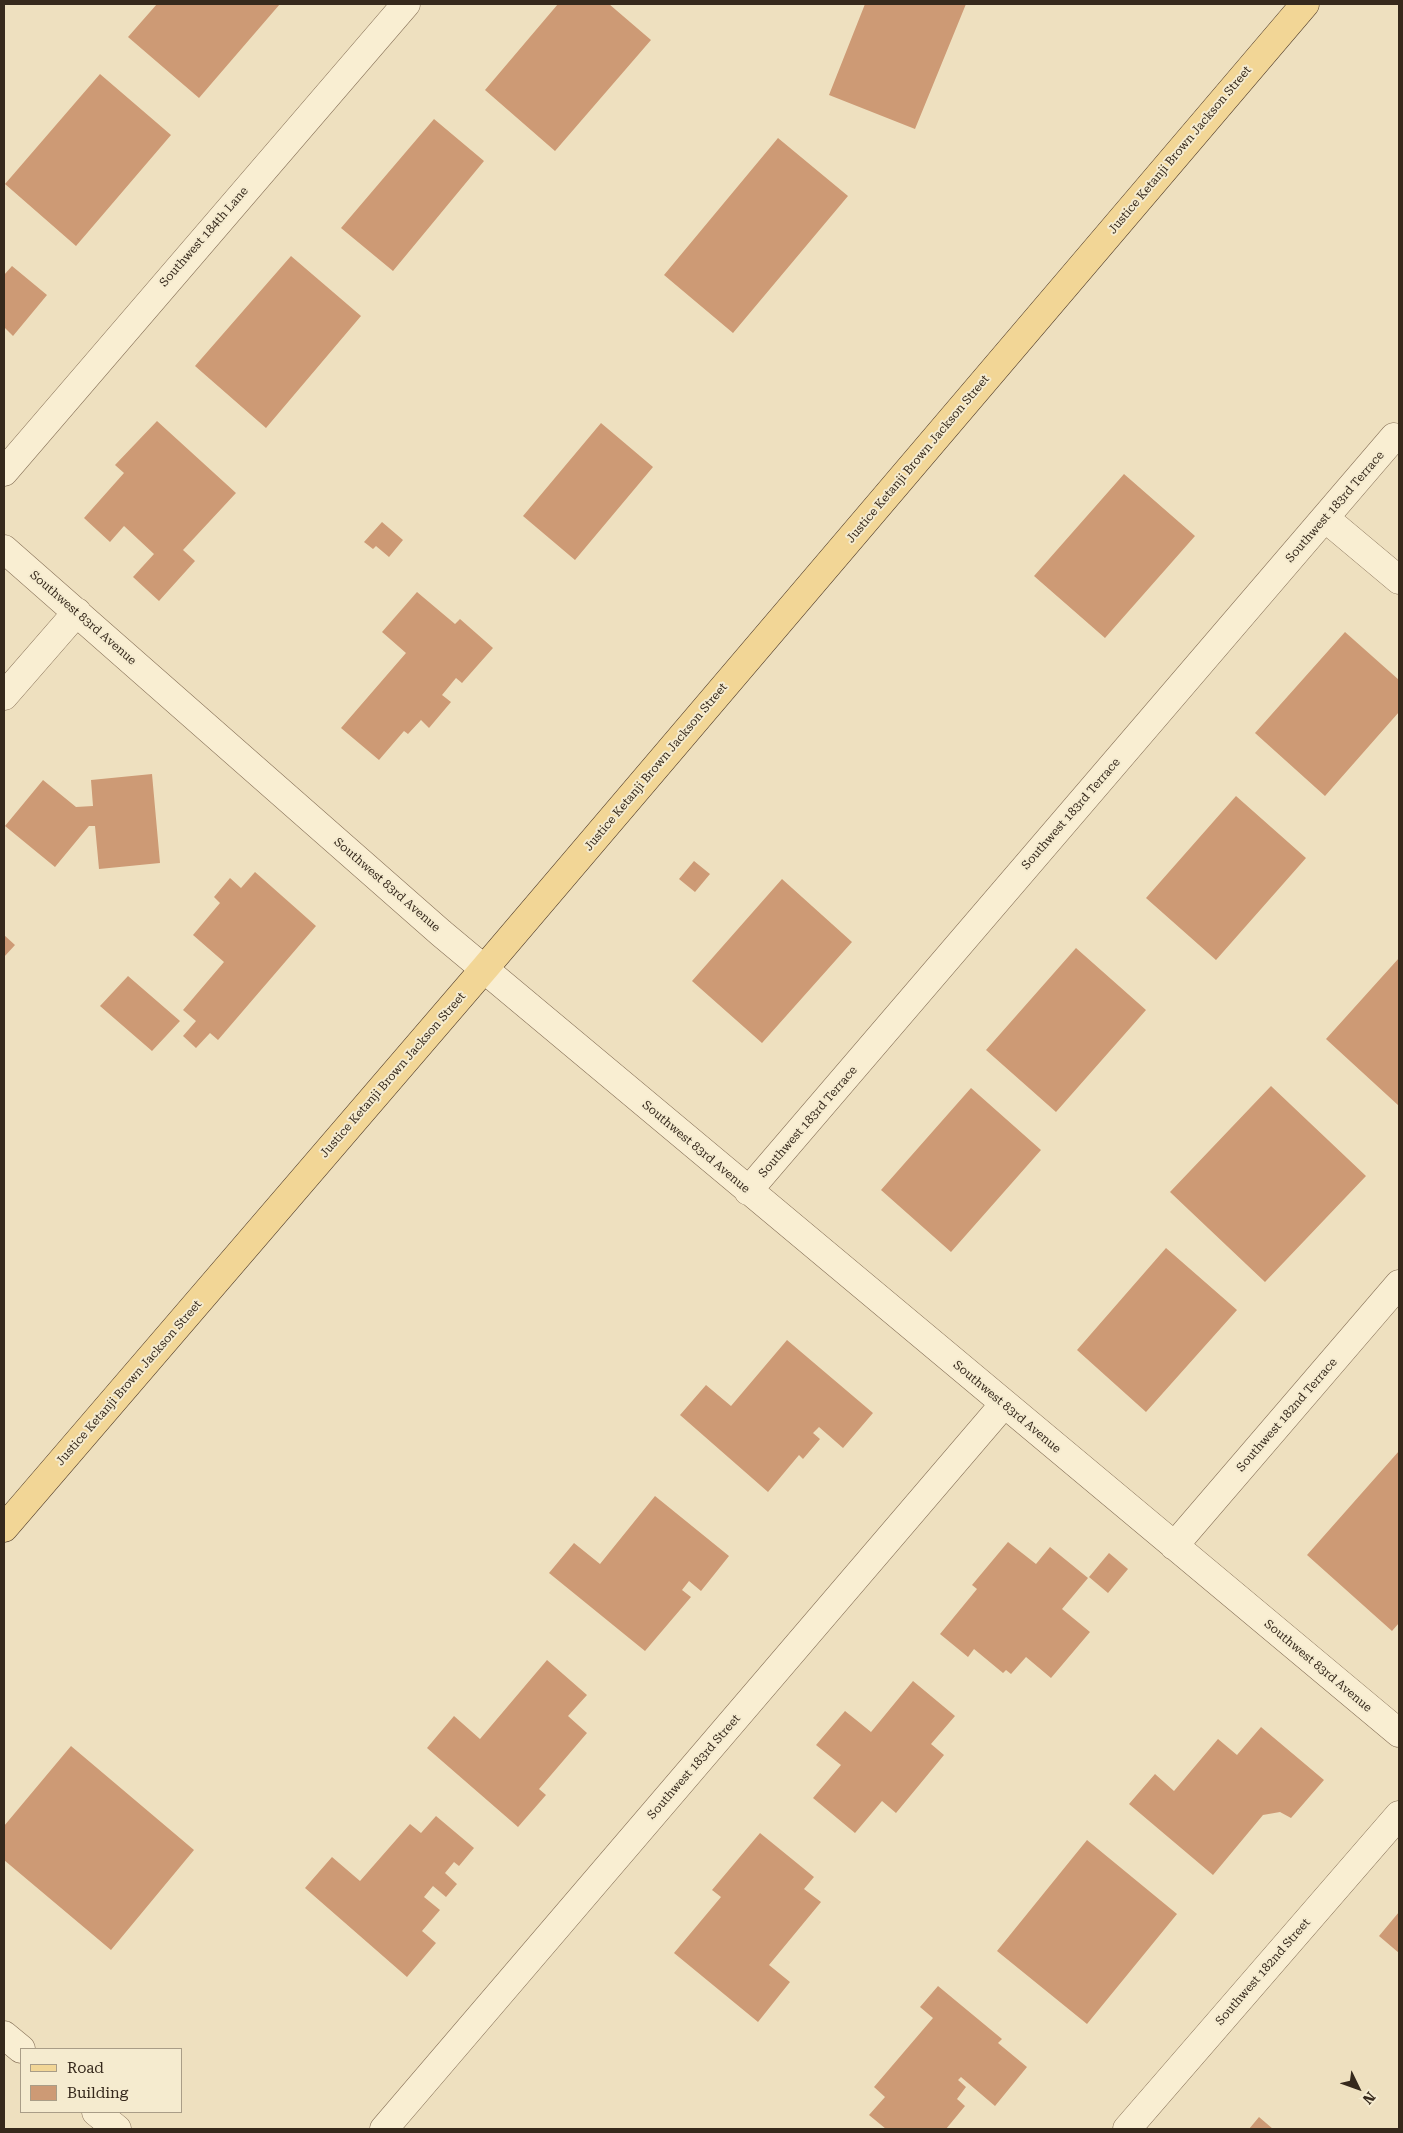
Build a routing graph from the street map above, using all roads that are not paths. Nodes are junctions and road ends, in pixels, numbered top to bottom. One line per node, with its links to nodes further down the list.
1 (406, 4): 4 (street, Southwest 184th Lane)
2 (1305, 4): 10 (main road, Justice Ketanji Brown Jackson Street)
3 (1394, 437): 5 (street, Southwest 183rd Terrace)
4 (4, 472)
5 (1325, 518): 7 (street); 11 (street, Southwest 183rd Terrace)
6 (4, 549): 8 (street, Southwest 83rd Avenue)
7 (1399, 580)
8 (77, 612): 9 (street); 10 (street, Southwest 83rd Avenue)
9 (4, 696)
10 (484, 969): 11 (street, Southwest 83rd Avenue); 14 (main road, Justice Ketanji Brown Jackson Street)
11 (748, 1191): 13 (street, Southwest 83rd Avenue)
12 (1399, 1284): 15 (street, Southwest 182nd Terrace)
13 (1004, 1404): 15 (street, Southwest 83rd Avenue); 22 (street, Southwest 183rd Street)
14 (4, 1528)
15 (1174, 1546): 16 (street, Southwest 83rd Avenue)
16 (1399, 1733)
17 (1399, 1815): 23 (street, Southwest 182nd Street)
18 (4, 2035): 19 (street)
19 (20, 2048)
20 (97, 2113): 21 (street)
21 (117, 2129)
22 (384, 2129)
23 (1127, 2129)

